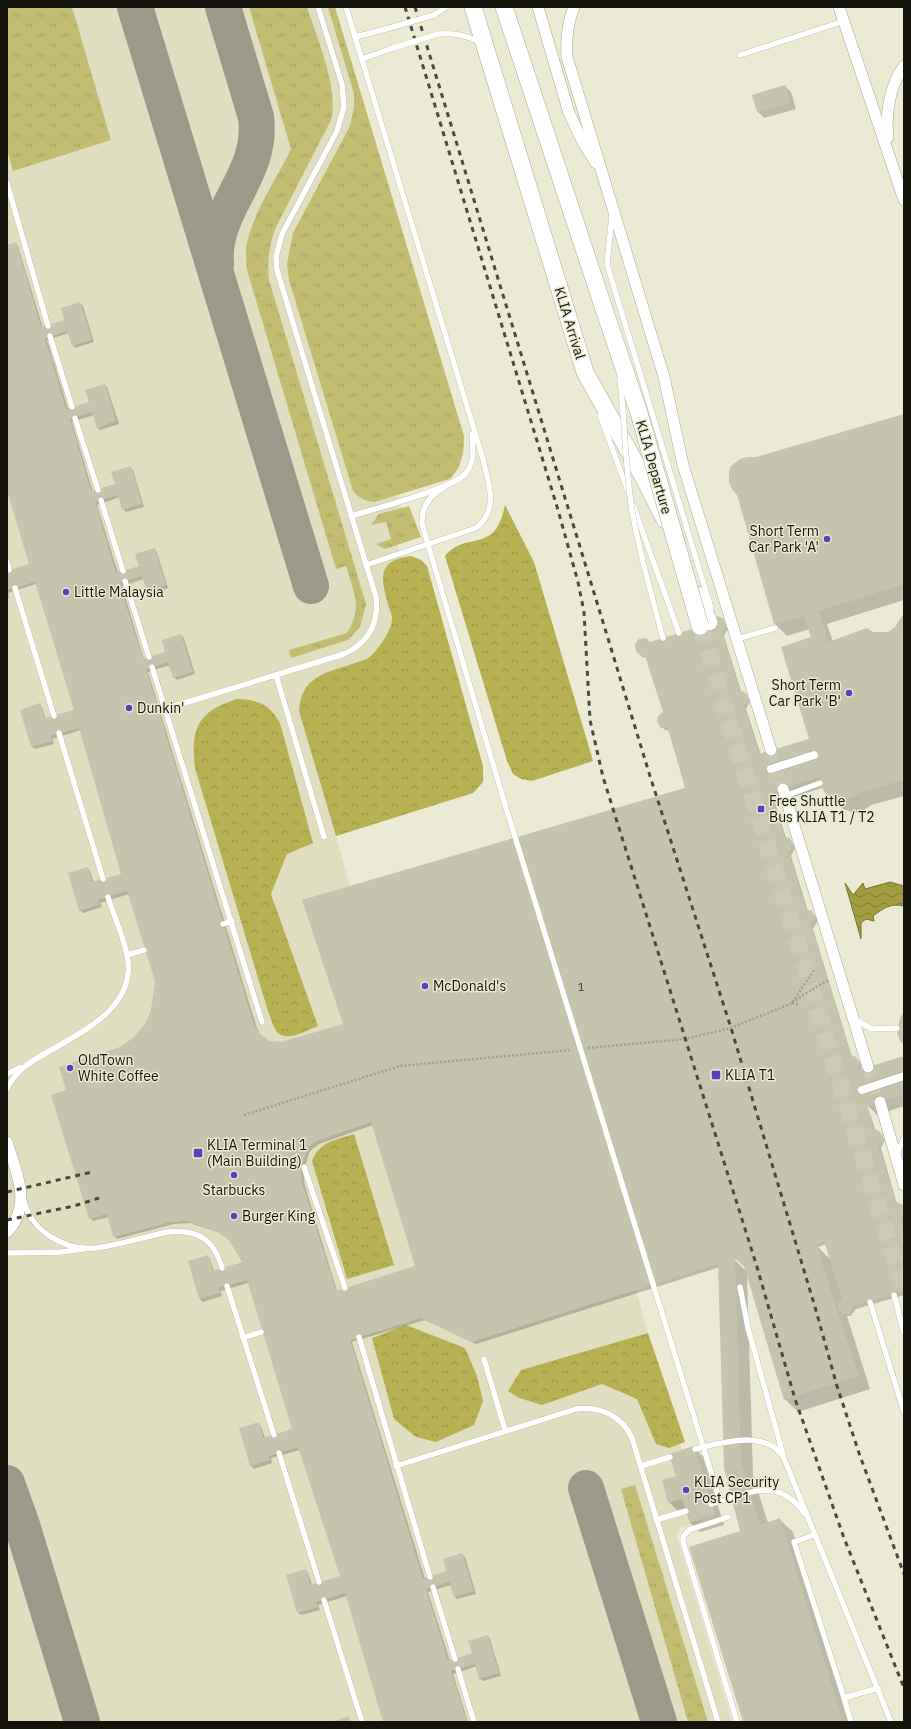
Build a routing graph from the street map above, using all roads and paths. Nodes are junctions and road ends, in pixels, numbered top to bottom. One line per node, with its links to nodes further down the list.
1 (318, 7): 32 (lane)
2 (346, 7): 11 (lane)
3 (446, 7): 11 (lane, bridge)
4 (473, 7): 12 (main road, KLIA Arrival)
5 (538, 7): 17 (street)
6 (574, 7): 17 (street)
7 (839, 7): 10 (street)
8 (843, 7): 10 (street)
9 (507, 14): 22 (main road, KLIA Departure)
10 (844, 21): 13 (lane); 16 (street)
11 (355, 37): 14 (lane)
12 (483, 44): 14 (lane, bridge); 25 (main road, KLIA Arrival)
13 (740, 55)
14 (362, 59): 28 (lane)
15 (904, 66): 16 (street)
16 (895, 171): 20 (street)
17 (604, 176): 21 (street)
18 (7, 183): 19 (lane)
19 (8, 192): 23 (lane)
20 (904, 200)
21 (613, 205): 40 (lane); 44 (street)
22 (604, 310): 40 (main road, KLIA Departure, bridge); 43 (lane, bridge)
23 (48, 326)
24 (50, 336): 26 (lane)
25 (585, 372): 40 (main road, KLIA Arrival); 42 (lane)
26 (72, 407)
27 (75, 418): 30 (lane)
28 (471, 424): 29 (lane); 33 (lane)
29 (445, 487): 32 (lane); 33 (lane)
30 (98, 490)
31 (101, 500): 37 (lane)
32 (352, 516): 35 (lane)
33 (428, 544): 35 (lane); 70 (lane)
34 (7, 562): 36 (lane)
35 (366, 565): 47 (lane)
36 (9, 570)
37 (123, 571)
38 (125, 581): 45 (lane)
39 (15, 588): 49 (lane)
40 (707, 622)
41 (775, 628): 44 (lane)
42 (679, 633)
43 (663, 638)
44 (737, 639): 51 (street)
45 (149, 657)
46 (152, 667): 48 (lane)
47 (276, 675): 48 (lane); 56 (lane)
48 (165, 709): 59 (lane)
49 (54, 716)
50 (59, 734): 57 (lane)
51 (771, 750)
52 (814, 755): 53 (street, bridge)
53 (771, 769)
54 (820, 783): 55 (lane)
55 (784, 792): 67 (street)
56 (324, 837)
57 (103, 879)
58 (108, 897): 62 (lane)
59 (232, 921): 60 (lane); 68 (lane)
60 (223, 924)
61 (144, 950): 62 (lane)
62 (127, 955): 71 (lane)
63 (814, 970): 65 (path)
64 (824, 982): 65 (path)
65 (792, 1003): 66 (path); 70 (path)
66 (800, 1005)
67 (854, 1019): 69 (lane); 72 (street)
68 (262, 1022)
69 (897, 1028)
70 (580, 1049): 78 (path); 102 (lane)
71 (30, 1062): 73 (lane); 75 (lane)
72 (868, 1067)
73 (7, 1074)
74 (904, 1076): 76 (street, bridge)
75 (7, 1089)
76 (862, 1090)
77 (880, 1102): 81 (street)
78 (244, 1115)
79 (904, 1138): 81 (lane)
80 (7, 1142): 84 (street)
81 (897, 1160): 83 (street)
82 (304, 1167): 91 (lane)
83 (904, 1185)
84 (22, 1193): 85 (street); 86 (lane)
85 (7, 1232)
86 (95, 1248): 87 (lane); 88 (lane)
87 (7, 1253)
88 (222, 1268)
89 (227, 1286): 97 (lane)
90 (740, 1287): 105 (lane)
91 (345, 1288)
92 (894, 1294): 95 (lane)
93 (870, 1302): 99 (lane)
94 (261, 1332): 97 (lane)
95 (904, 1333)
96 (359, 1337): 107 (lane)
97 (243, 1338): 101 (lane)
98 (484, 1359): 100 (lane)
99 (904, 1412)
100 (505, 1430): 107 (lane); 108 (lane)
101 (274, 1435)
102 (704, 1447): 103 (lane); 105 (lane); 109 (lane)
103 (695, 1449)
104 (279, 1452): 117 (lane)
105 (783, 1456): 112 (lane)
106 (670, 1457): 108 (lane)
107 (396, 1466): 116 (lane)
108 (640, 1466): 114 (lane)
109 (720, 1501): 110 (lane); 112 (lane)
110 (711, 1504)
111 (686, 1511): 114 (lane)
112 (805, 1514): 115 (lane)
113 (728, 1518): 127 (lane)
114 (656, 1520): 126 (lane)
115 (814, 1535): 122 (lane); 123 (lane)
116 (430, 1577)
117 (319, 1582)
118 (433, 1587): 120 (lane)
119 (324, 1600): 124 (lane)
120 (455, 1659)
121 (458, 1669): 125 (lane)
122 (878, 1688): 123 (lane); 129 (lane)
123 (844, 1698): 128 (lane)
124 (362, 1722)
125 (474, 1722)
126 (718, 1722)
127 (737, 1722)
128 (851, 1722)
129 (890, 1722)

